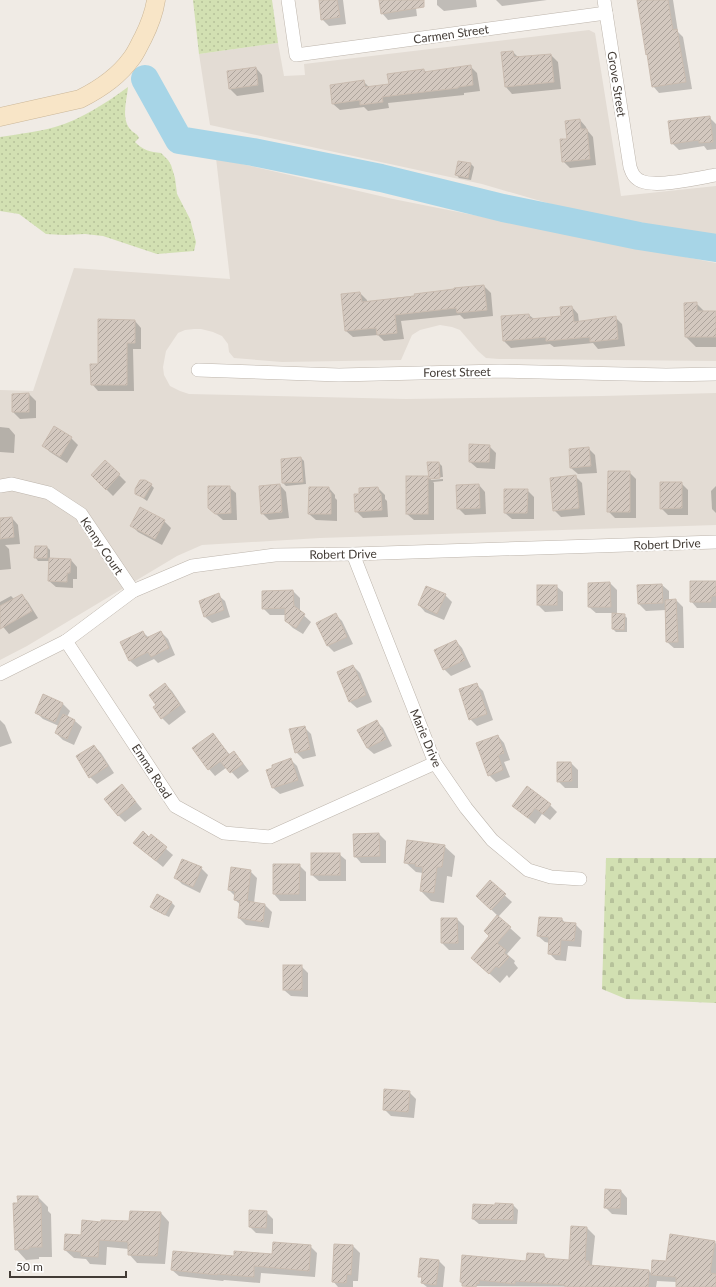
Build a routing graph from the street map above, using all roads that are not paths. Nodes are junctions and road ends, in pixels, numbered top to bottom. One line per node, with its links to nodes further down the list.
1 (156, 0): 4 (main road)
2 (288, 0): 3 (street, Carmen Street)
3 (605, 6): 5 (street, Grove Street)
4 (0, 117)
5 (716, 175)
6 (198, 370): 7 (street, Forest Street)
7 (716, 374)
8 (0, 486): 11 (street, Kenny Court)
9 (716, 542): 10 (street, Robert Drive)
10 (354, 554): 11 (street, Robert Drive); 14 (street, Marie Drive)
11 (133, 591): 12 (street, Robert Drive)
12 (66, 641): 13 (street, Robert Drive); 14 (street, Emma Road)
13 (0, 674)
14 (435, 763): 15 (street, Marie Drive)
15 (580, 879)

